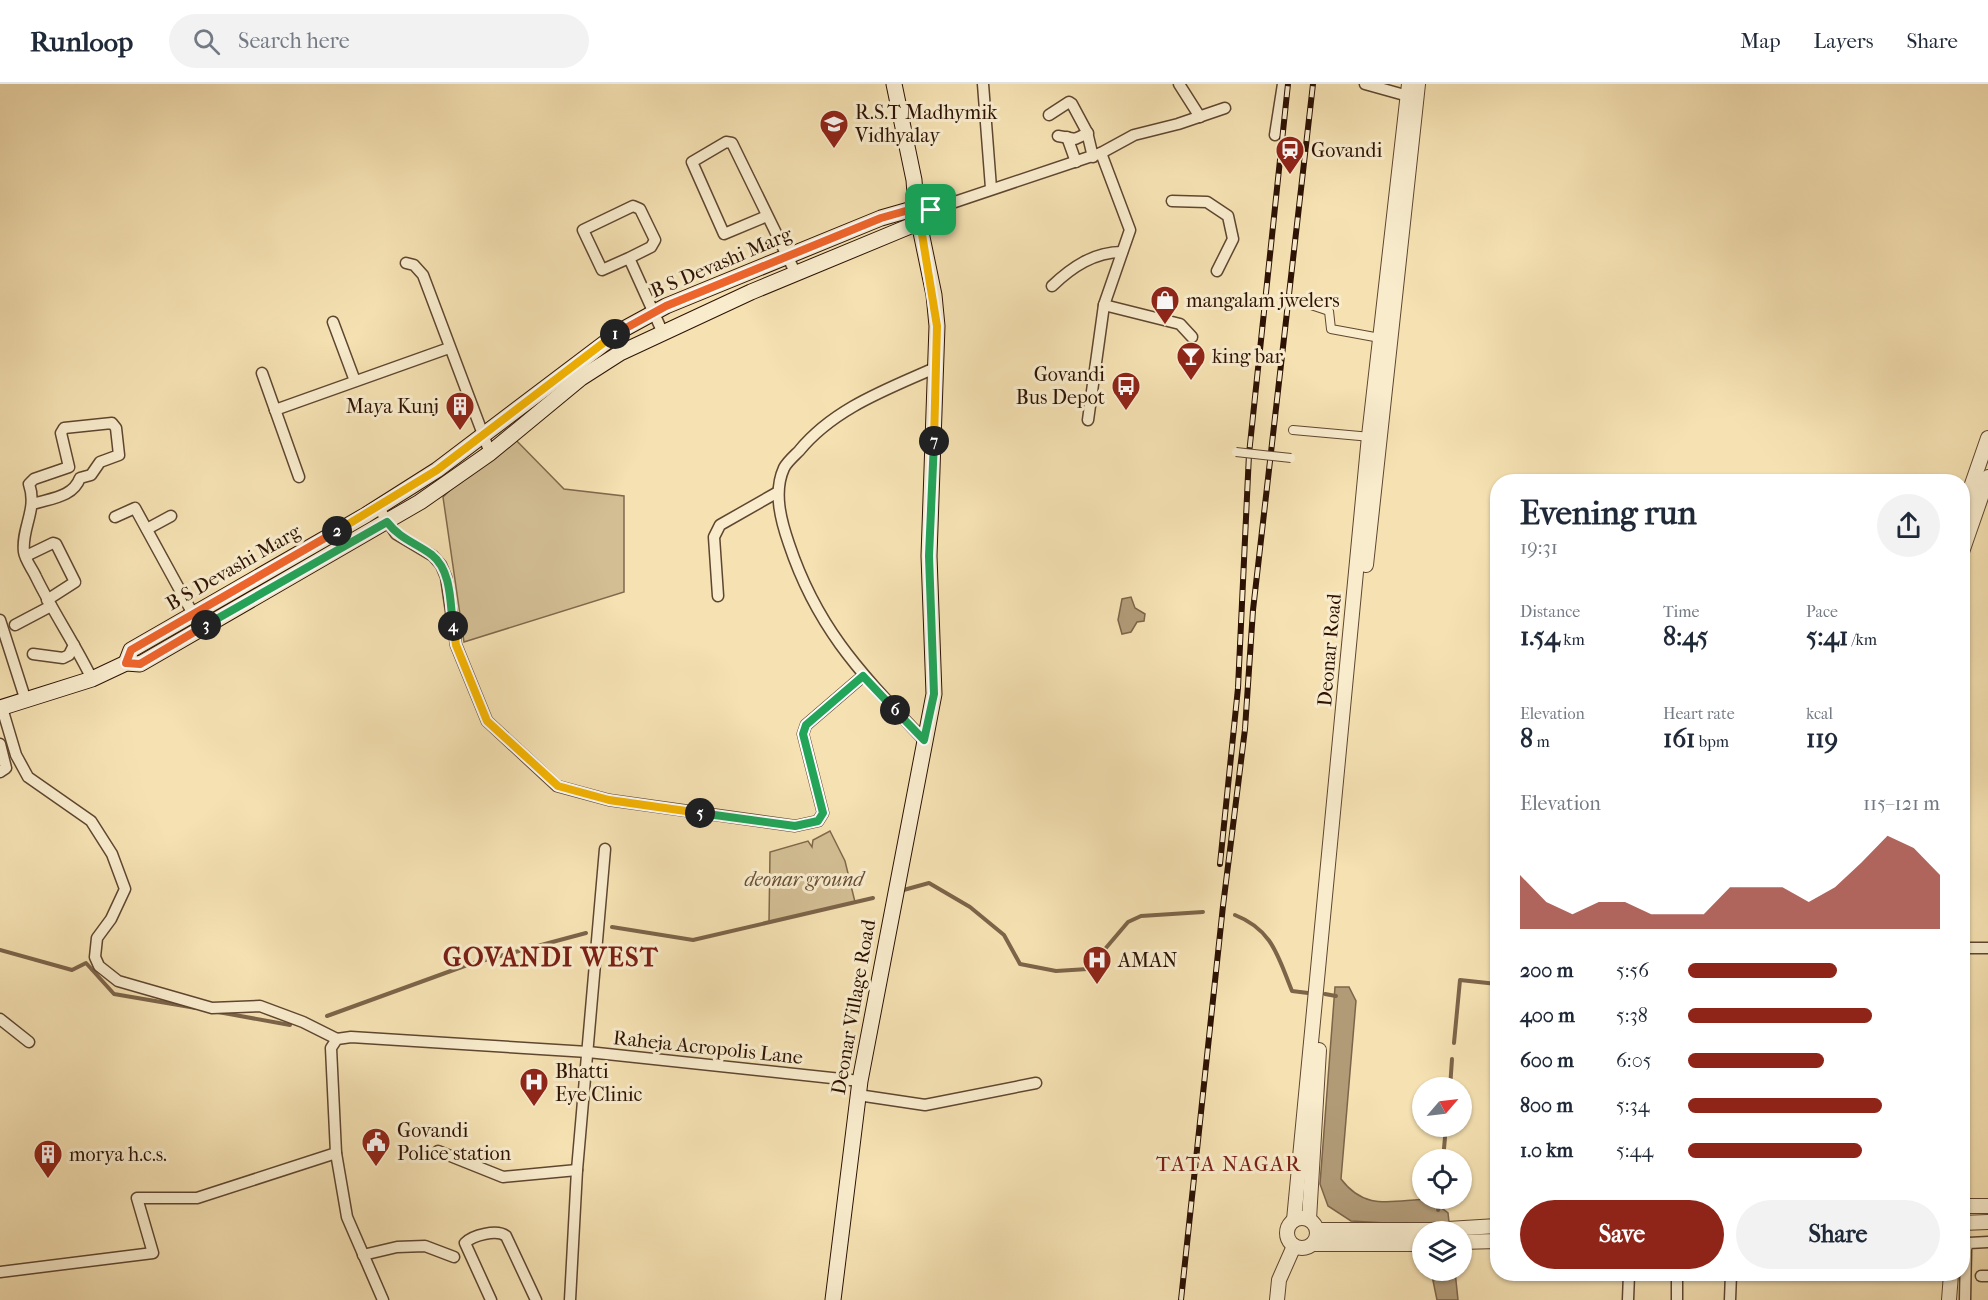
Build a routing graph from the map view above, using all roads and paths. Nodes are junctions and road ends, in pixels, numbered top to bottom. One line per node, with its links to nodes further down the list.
1 (894, 84): 17 (main road, Deonar Village Road)
2 (983, 84): 15 (street)
3 (1179, 84): 10 (street)
4 (1283, 84): 12 (street)
5 (1365, 84): 7 (street)
6 (1418, 84): 28 (street, Deonar Road)
7 (1408, 90): 28 (street, Deonar Road)
8 (1225, 108): 10 (street, B S Devashi Marg)
9 (1049, 115): 11 (street)
10 (1200, 117): 13 (street, B S Devashi Marg)
11 (1088, 133): 13 (street); 14 (street)
12 (1275, 135)
13 (1097, 155): 14 (street, B S Devashi Marg); 21 (street)
14 (1076, 162): 15 (street, B S Devashi Marg)
15 (992, 188): 17 (street, B S Devashi Marg)
16 (1172, 201): 25 (street)
17 (922, 213): 19 (main road, B S Devashi Marg); 20 (main road, B S Devashi Marg); 37 (main road, Deonar Village Road)
18 (767, 216): 18 (street); 22 (street)
19 (881, 218): 20 (main road); 22 (main road, B S Devashi Marg)
20 (887, 234): 26 (main road, B S Devashi Marg)
21 (1122, 252): 27 (street); 30 (street)
22 (787, 256): 26 (street); 31 (main road, B S Devashi Marg)
23 (629, 258): 23 (street); 31 (street)
24 (406, 263): 36 (street)
25 (1217, 271)
26 (796, 274): 33 (main road, B S Devashi Marg)
27 (1052, 286)
28 (1391, 286): 35 (street, Deonar Road); 44 (street, Deonar Road)
29 (1305, 303): 35 (street)
30 (1104, 305): 34 (street); 41 (street)
31 (655, 312): 33 (street); 43 (main road, B S Devashi Marg)
32 (333, 322): 39 (street)
33 (662, 331): 47 (main road, B S Devashi Marg)
34 (1192, 337)
35 (1380, 338): 44 (street, Deonar Road)
36 (449, 348): 39 (street); 43 (street)
37 (937, 367): 52 (street); 73 (main road, Deonar Village Road)
38 (262, 374): 40 (street)
39 (355, 381): 40 (street)
40 (275, 410): 49 (street)
41 (1088, 420)
42 (1293, 430): 44 (street)
43 (482, 434): 47 (street); 54 (main road, B S Devashi Marg)
44 (1374, 437): 88 (street, Deonar Road)
45 (1988, 438): 51 (street)
46 (1236, 452): 48 (street, bridge)
47 (490, 453): 57 (main road, B S Devashi Marg)
48 (1291, 458)
49 (298, 477)
50 (1988, 477): 59 (street)
51 (1970, 490)
52 (778, 492): 61 (street); 69 (street)
53 (33, 504): 53 (street); 60 (street)
54 (378, 507): 57 (street); 63 (main road, B S Devashi Marg)
55 (171, 516): 58 (street)
56 (115, 517): 58 (street)
57 (387, 522): 68 (main road, B S Devashi Marg); 69 (street)
58 (147, 529): 63 (street)
59 (1970, 529)
60 (26, 556): 62 (street); 62 (street)
61 (718, 597)
62 (49, 603): 65 (street); 66 (street)
63 (193, 614): 68 (main road, B S Devashi Marg)
64 (0, 620): 71 (street)
65 (15, 625)
66 (74, 645): 67 (street); 70 (street)
67 (33, 654)
68 (126, 663): 70 (main road, B S Devashi Marg)
69 (863, 676): 73 (street)
70 (92, 679): 71 (main road, B S Devashi Marg)
71 (26, 701): 72 (main road, B S Devashi Marg)
72 (1, 708): 80 (street)
73 (924, 740): 84 (main road, Deonar Village Road)
74 (0, 744): 75 (street)
75 (0, 772)
76 (605, 849): 82 (street)
77 (1970, 948): 78 (street)
78 (1988, 948)
79 (0, 1019): 81 (street)
80 (337, 1039): 82 (street, Raheja Acropolis Lane); 86 (street)
81 (29, 1042)
82 (588, 1052): 84 (street, Raheja Acropolis Lane); 87 (street)
83 (1036, 1083): 84 (street, Raheja Acropolis Lane)
84 (859, 1088): 119 (main road, Deonar Village Road)
85 (438, 1151): 87 (street)
86 (336, 1153): 106 (street); 108 (street)
87 (577, 1170): 118 (street)
88 (1304, 1180): 91 (street, Deonar Road); 92 (street, Deonar Road)
89 (1970, 1206): 90 (street)
90 (1988, 1206)
91 (1309, 1219): 92 (street); 96 (street)
92 (1294, 1220): 105 (street)
93 (1988, 1222): 94 (street)
94 (1970, 1223)
95 (1490, 1228): 97 (street)
96 (1318, 1230): 99 (street); 104 (street)
97 (1472, 1232)
98 (1472, 1237): 101 (street)
99 (1412, 1238)
100 (1412, 1239): 104 (street)
101 (1490, 1240)
102 (1988, 1242): 103 (street)
103 (1970, 1243)
104 (1313, 1244): 105 (street)
105 (1294, 1246): 120 (street)
106 (363, 1255): 107 (street); 114 (street)
107 (454, 1257)
108 (0, 1272)
109 (1629, 1281): 121 (street)
110 (1677, 1281): 122 (street)
111 (1731, 1281): 123 (street)
112 (1950, 1281): 124 (street)
113 (1965, 1281): 125 (street)
114 (383, 1300)
115 (491, 1300): 116 (street)
116 (536, 1300): 117 (street)
117 (542, 1300)
118 (570, 1300)
119 (832, 1300)
120 (1277, 1300)
121 (1628, 1300)
122 (1677, 1300)
123 (1730, 1300)
124 (1949, 1300)
125 (1965, 1300)

